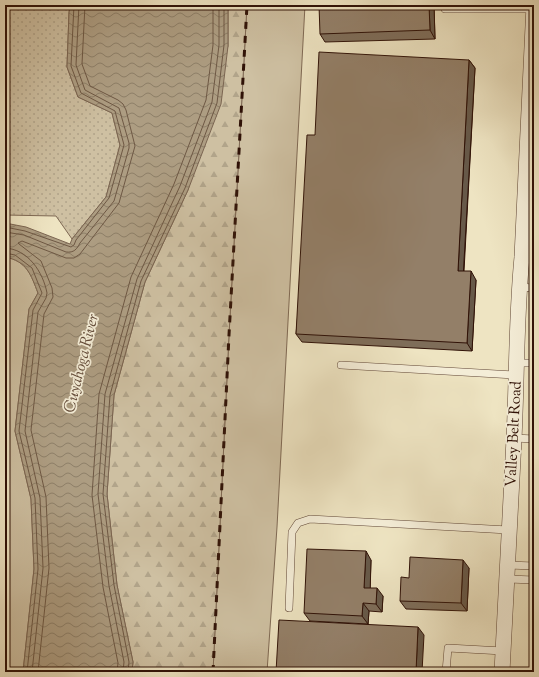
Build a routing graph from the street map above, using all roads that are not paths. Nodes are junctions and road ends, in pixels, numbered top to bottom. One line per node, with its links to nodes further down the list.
1 (534, 5): 3 (street, Valley Belt Road)
2 (445, 9): 3 (lane)
3 (534, 9): 4 (street, Valley Belt Road)
4 (532, 118): 5 (street, Valley Belt Road)
5 (531, 155): 6 (street, Valley Belt Road)
6 (528, 257): 7 (street, Valley Belt Road)
7 (527, 288): 10 (street, Valley Belt Road)
8 (534, 364): 10 (lane)
9 (341, 365): 10 (lane)
10 (517, 369): 11 (street, Valley Belt Road)
11 (514, 438): 12 (lane); 13 (street, Valley Belt Road)
12 (534, 439)
13 (508, 530): 15 (street, Valley Belt Road); 17 (lane)
14 (534, 566): 15 (lane)
15 (507, 572): 16 (lane); 18 (street, Valley Belt Road)
16 (534, 580)
17 (289, 608)
18 (503, 651): 19 (lane); 20 (street, Valley Belt Road)
19 (446, 672)
20 (502, 672)

